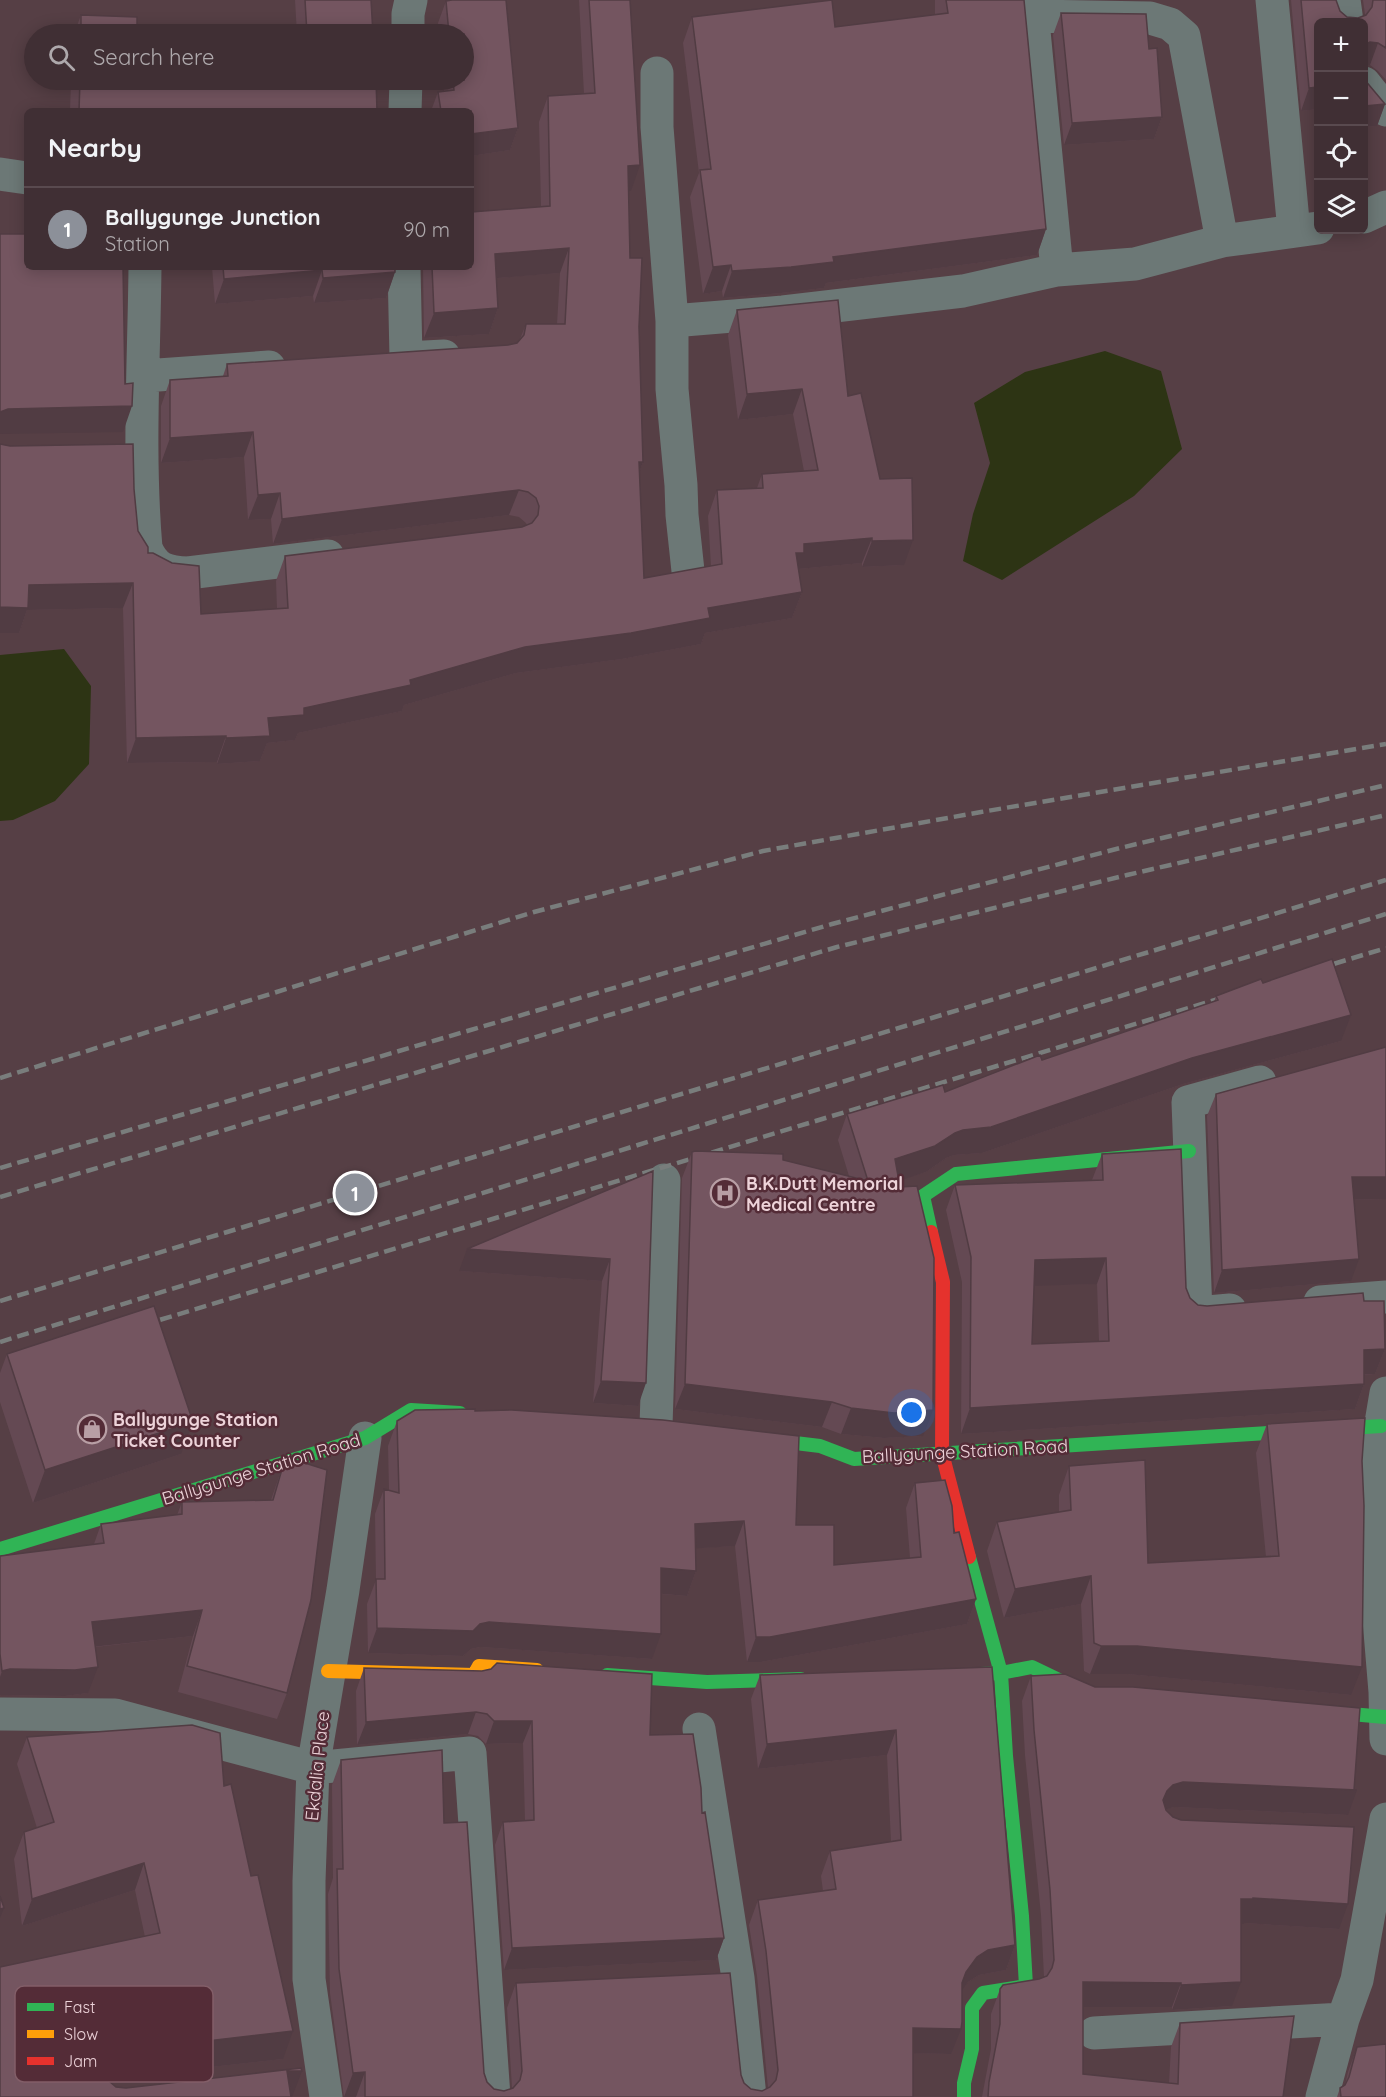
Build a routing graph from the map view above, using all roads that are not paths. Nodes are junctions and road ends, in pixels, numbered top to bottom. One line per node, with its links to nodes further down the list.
1 (411, 0): 6 (street)
2 (1272, 0): 16 (street)
3 (1344, 0): 5 (street)
4 (1031, 8): 17 (street); 20 (street)
5 (1346, 18)
6 (408, 24)
7 (657, 73): 21 (street)
8 (1368, 88): 11 (street)
9 (406, 90): 10 (street)
10 (405, 108)
11 (1386, 110)
12 (0, 174): 13 (street)
13 (24, 178)
14 (1386, 207): 15 (street)
15 (1368, 215)
16 (1306, 230): 17 (street)
17 (1222, 241): 20 (street)
18 (145, 270): 24 (street)
19 (404, 270): 22 (street)
20 (1057, 270): 21 (street)
21 (672, 321): 26 (street)
22 (475, 353)
23 (299, 365): 24 (street)
24 (144, 376): 25 (street)
25 (361, 552)
26 (688, 571)
27 (1287, 1075): 28 (street)
28 (1189, 1150): 32 (street); 39 (street)
29 (664, 1180): 35 (street)
30 (1386, 1297): 31 (street)
31 (1291, 1305)
32 (1255, 1308)
33 (1386, 1393): 36 (street)
34 (469, 1414): 38 (street, Ballygunge Station Road)
35 (656, 1426)
36 (1381, 1426): 39 (street, Ballygunge Station Road); 40 (street)
37 (738, 1436): 39 (street, Ballygunge Station Road)
38 (365, 1438): 41 (street, Ballygunge Station Road); 42 (street, Ekdalia Place)
39 (942, 1453): 44 (street)
40 (1379, 1533): 50 (street)
41 (0, 1549)
42 (328, 1671): 43 (street); 53 (street, Ekdalia Place)
43 (547, 1671)
44 (1001, 1673): 46 (street); 48 (street); 63 (street)
45 (593, 1674): 47 (street)
46 (966, 1674)
47 (813, 1679)
48 (1105, 1693)
49 (1302, 1709): 50 (street)
50 (1385, 1710)
51 (0, 1714): 53 (street)
52 (699, 1729): 62 (street)
53 (313, 1768): 60 (street, Ekdalia Place); 61 (street)
54 (1384, 1827): 55 (street); 56 (street)
55 (1348, 1834)
56 (1372, 1978): 57 (street)
57 (1344, 2019): 58 (street); 64 (street)
58 (1094, 2033)
59 (288, 2077): 60 (street)
60 (324, 2085)
61 (494, 2097)
62 (750, 2097)
63 (964, 2097)
64 (1322, 2097)

